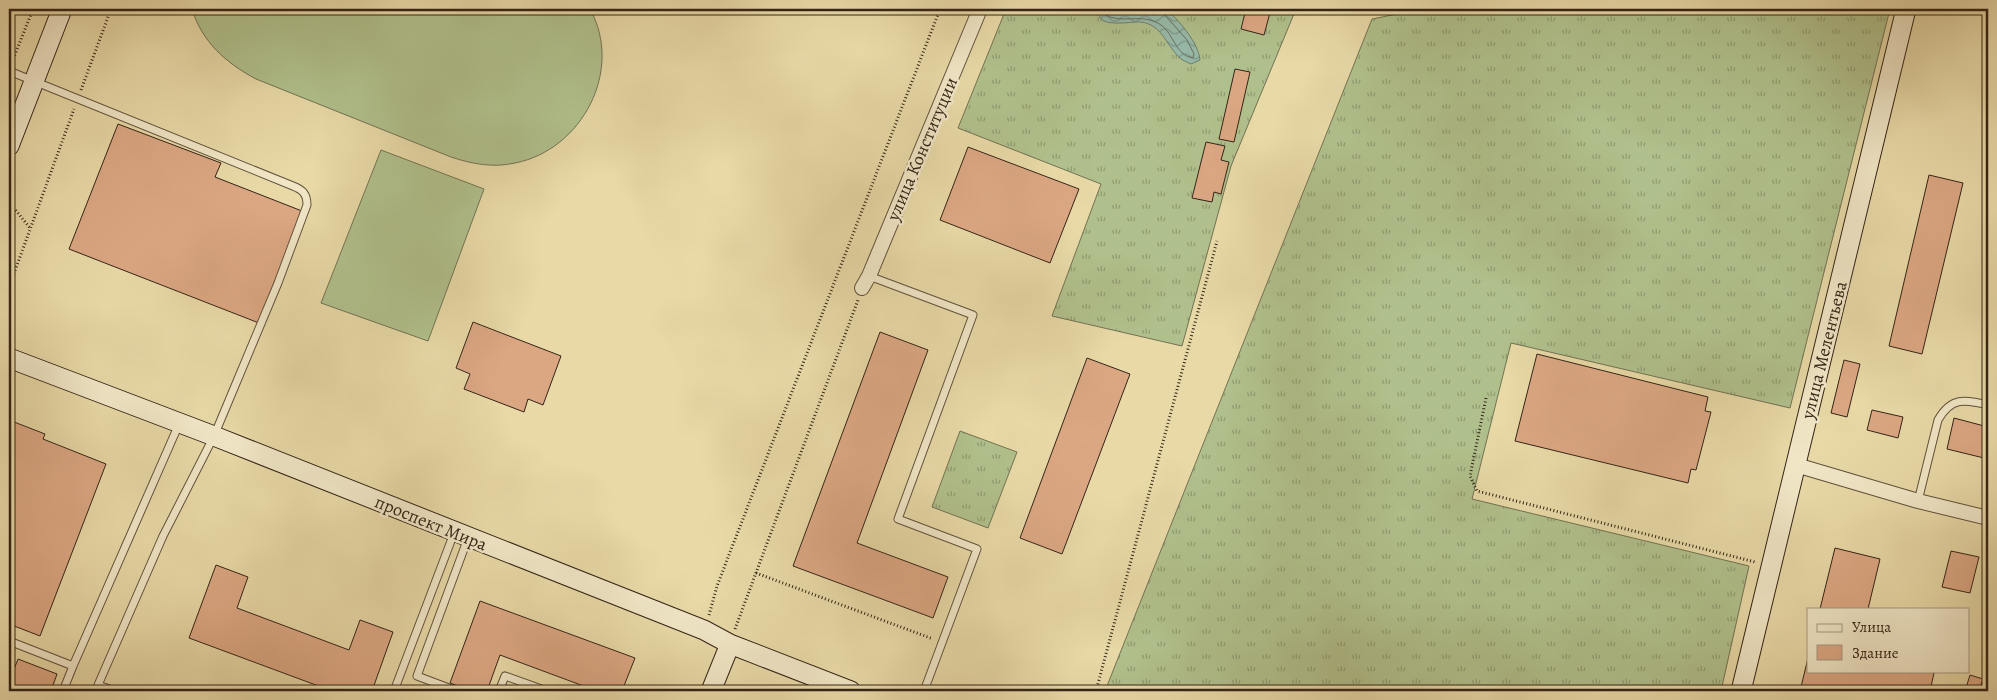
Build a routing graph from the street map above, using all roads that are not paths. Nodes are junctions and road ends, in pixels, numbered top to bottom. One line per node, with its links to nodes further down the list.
1 (62, 9): 5 (street)
2 (980, 9): 7 (street, улица Конституции)
3 (1906, 9): 12 (street, улица Мелентьева)
4 (9, 71): 5 (lane)
5 (34, 81): 6 (street); 11 (lane)
6 (9, 146)
7 (865, 282): 27 (lane)
8 (9, 358): 10 (street, проспект Мира)
9 (1988, 405): 13 (lane)
10 (180, 423): 11 (street, проспект Мира); 18 (lane)
11 (214, 436): 15 (street, проспект Мира); 20 (lane)
12 (1796, 465): 13 (street); 28 (street, улица Мелентьева)
13 (1918, 501): 14 (street)
14 (1988, 518)
15 (461, 535): 17 (street, проспект Мира); 21 (lane); 22 (lane)
16 (9, 642): 18 (lane)
17 (730, 644): 25 (street); 26 (street, проспект Мира)
18 (73, 666): 19 (lane)
19 (63, 691)
20 (115, 691)
21 (394, 691)
22 (457, 691)
23 (499, 691): 24 (lane)
24 (547, 691)
25 (711, 691)
26 (851, 691)
27 (924, 691)
28 (1740, 691)

